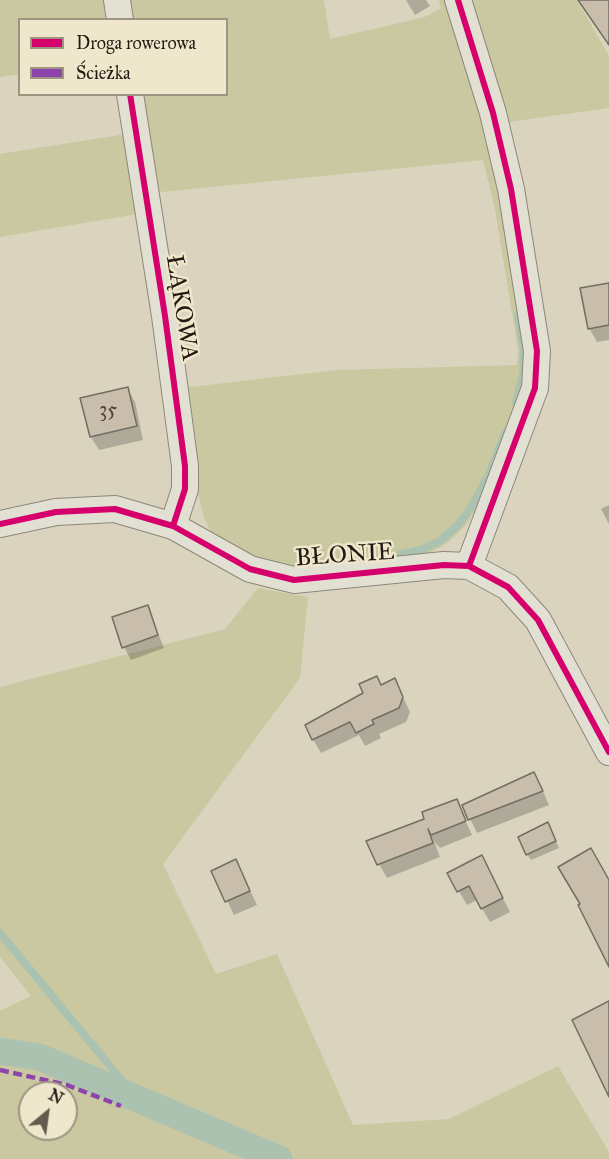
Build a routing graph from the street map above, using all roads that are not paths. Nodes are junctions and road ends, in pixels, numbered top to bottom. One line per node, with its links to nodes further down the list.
1 (117, 0): 3 (street)
2 (458, 0): 7 (street)
3 (120, 18)
4 (130, 96): 6 (street, ŁĄKOWA)
5 (0, 524): 6 (street, BŁONIE)
6 (173, 526): 7 (street, BŁONIE)
7 (469, 566): 8 (street, BŁONIE)
8 (609, 752)

